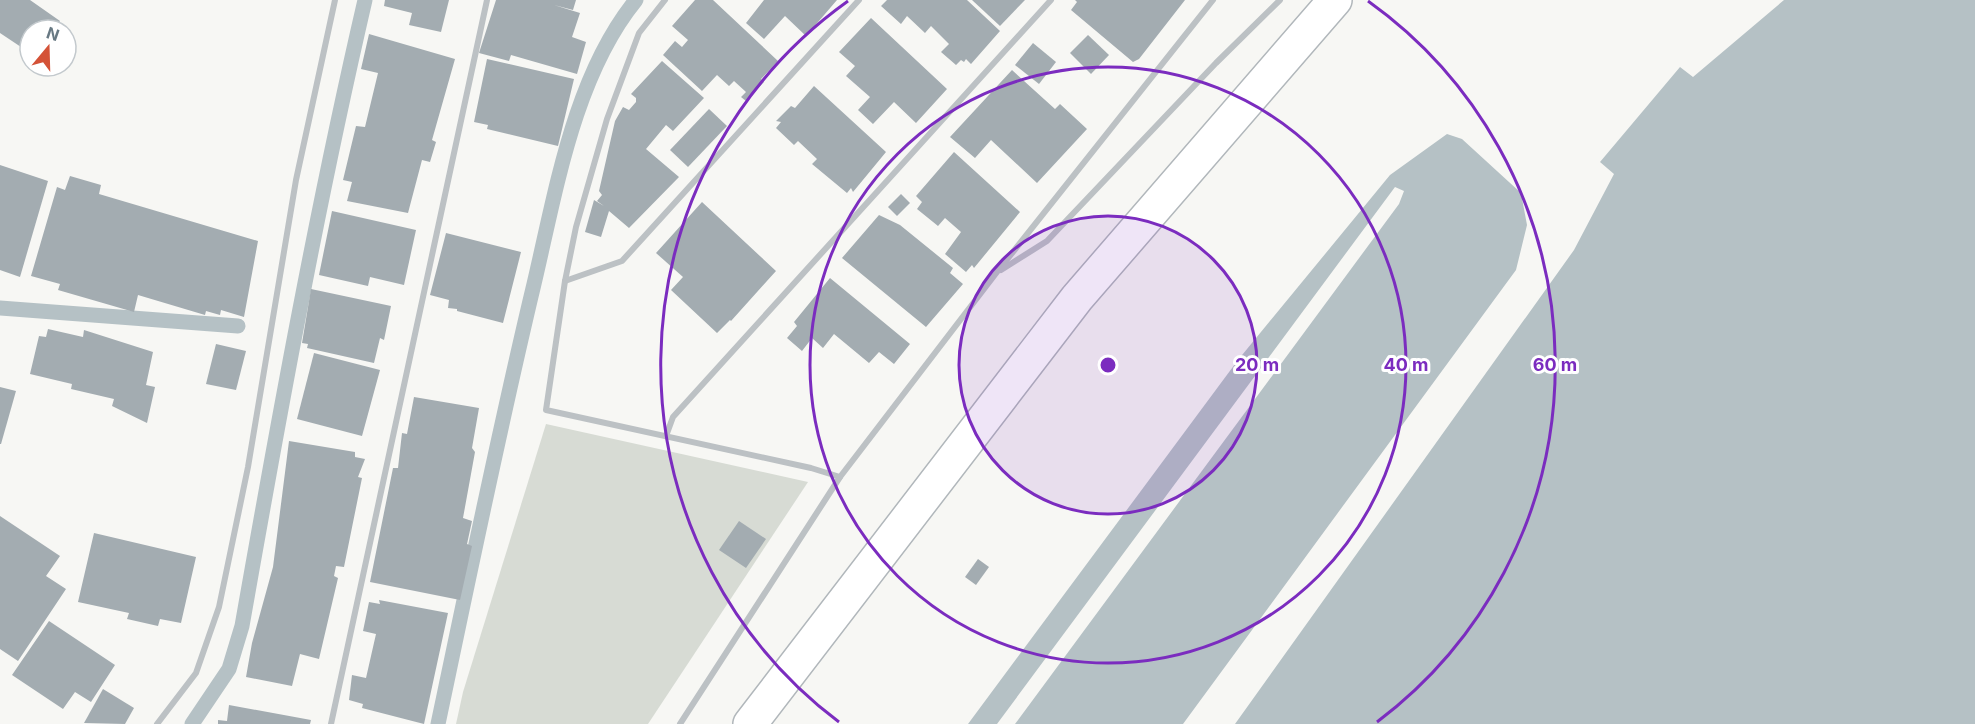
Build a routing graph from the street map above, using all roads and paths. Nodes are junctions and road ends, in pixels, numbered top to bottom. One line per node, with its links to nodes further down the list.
1 (335, 0): 13 (street)
2 (487, 0): 14 (street)
3 (665, 0): 10 (street)
4 (859, 0): 10 (street)
5 (1051, 0): 11 (street)
6 (1213, 0): 9 (street)
7 (1280, 0): 9 (street)
8 (1335, 0): 16 (street)
9 (997, 272): 12 (street)
10 (565, 281): 11 (street)
11 (666, 436): 12 (street)
12 (840, 477): 15 (street)
13 (157, 724)
14 (331, 724)
15 (680, 724)
16 (750, 724)

